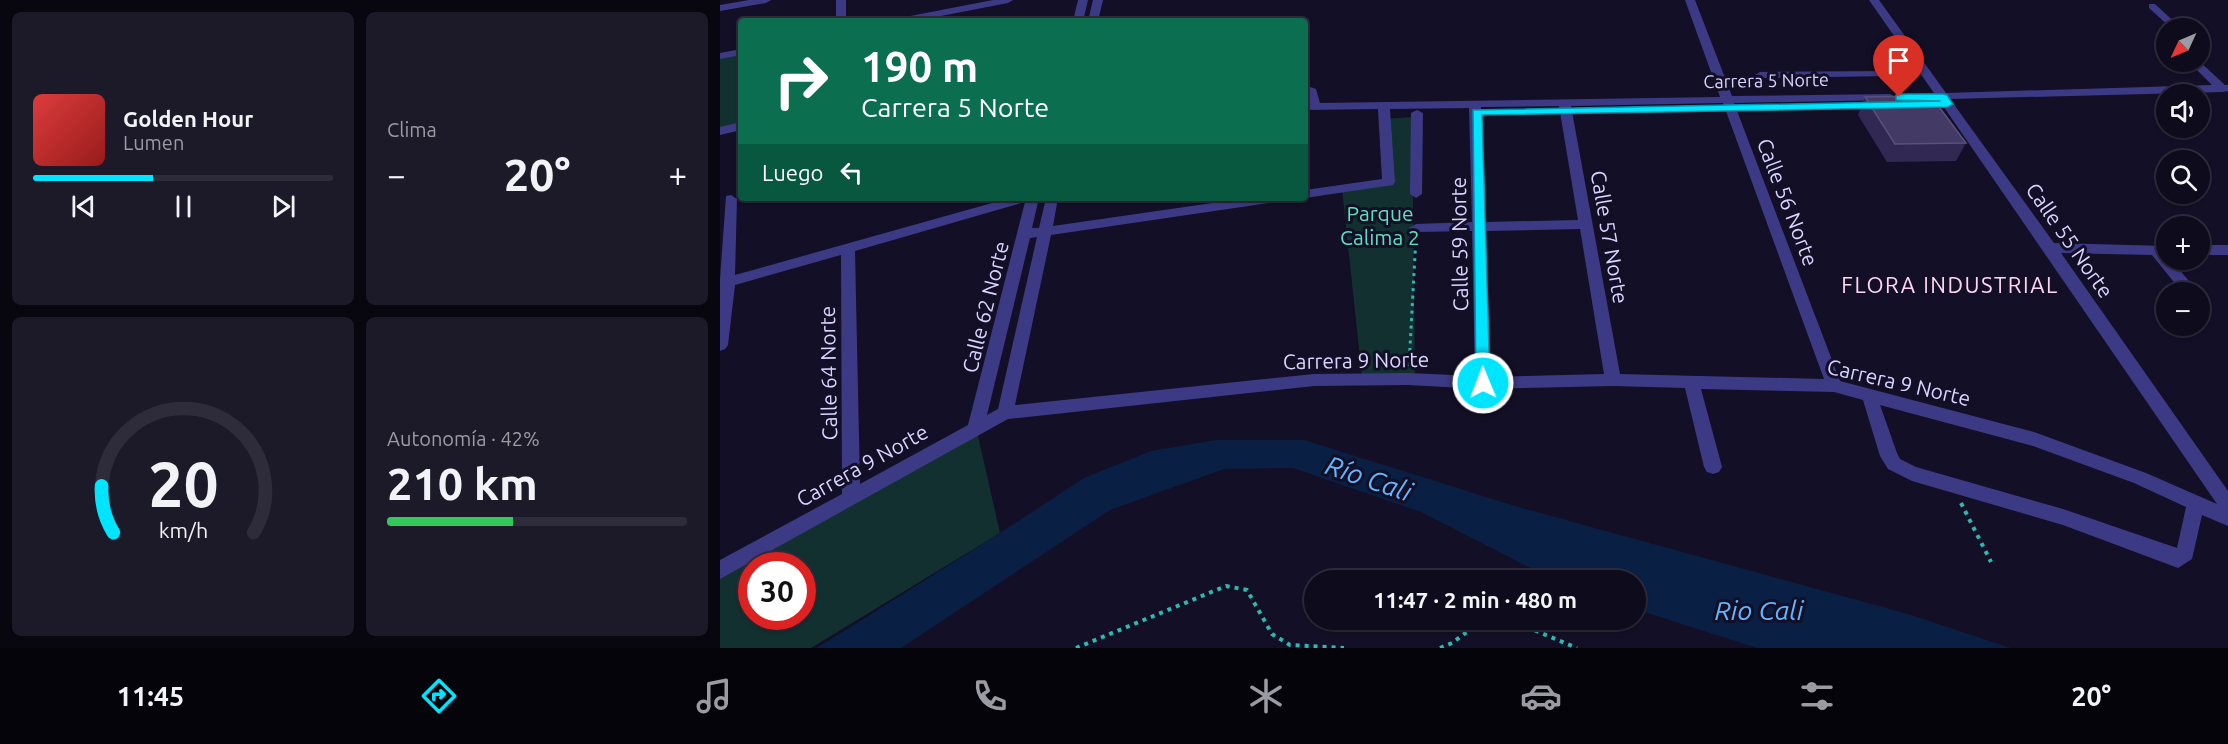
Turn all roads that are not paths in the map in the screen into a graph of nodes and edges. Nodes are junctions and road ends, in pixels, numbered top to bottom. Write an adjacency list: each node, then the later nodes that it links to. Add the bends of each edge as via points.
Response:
1 (766, 0): 8 (street)
2 (841, 0): 11 (street)
3 (1008, 0): 10 (street)
4 (1083, 0): 13 (street)
5 (1098, 0): 14 (street)
6 (1690, 0): 28 (street, Calle 56 Norte)
7 (1874, 0): 27 (street, Calle 55 Norte)
8 (725, 5)
9 (2152, 6): 15 (street)
10 (950, 16): 12 (street)
11 (841, 18)
12 (930, 18)
13 (1079, 18)
14 (1094, 18)
15 (2165, 18)
16 (738, 53): 17 (street)
17 (720, 56)
18 (2205, 72): 23 (street)
19 (1886, 74): 21 (street)
20 (1760, 75): 21 (street)
21 (1823, 75): 25 (street)
22 (1308, 89): 31 (street, via 1315,100)
23 (2226, 91): 24 (street); 27 (street, Carrera 5 Norte)
24 (2210, 95)
25 (1833, 97): 27 (street, Carrera 5 Norte); 28 (street, Carrera 5 Norte)
26 (2156, 99): 27 (street, Carrera 5 Norte)
27 (1946, 101): 28 (street, Carrera 5 Norte); 50 (street, Calle 55 Norte)
28 (1729, 103): 29 (street, Carrera 5 Norte); 59 (street, Calle 56 Norte)
29 (1566, 106): 30 (street, Carrera 5 Norte); 44 (street, Calle 57 Norte)
30 (1476, 108): 32 (street, Carrera 5 Norte); 33 (street, Carrera 5 Norte); 45 (street, Calle 59 Norte)
31 (1308, 110): 32 (street, Carrera 5 Norte)
32 (1384, 110): 33 (street, Carrera 5 Norte); 36 (street, via 1389,182)
33 (1417, 113): 37 (street, Calle 59 Norte)
34 (738, 127): 35 (street)
35 (720, 131)
36 (1308, 194)
37 (1416, 194)
38 (731, 199): 54 (street)
39 (1014, 201): 49 (street)
40 (1032, 201): 48 (street, Calle 62 Norte)
41 (1051, 201): 47 (street, Calle 62 Norte)
42 (1234, 201): 43 (street)
43 (1179, 205): 47 (street)
44 (1586, 224): 45 (street); 56 (street, Calle 57 Norte)
45 (1480, 225): 46 (street); 58 (street, Calle 59 Norte)
46 (1416, 228)
47 (1046, 231): 48 (street); 61 (street, Calle 62 Norte)
48 (1025, 234): 62 (street, Calle 62 Norte)
49 (848, 248): 54 (street); 64 (street, Calle 64 Norte)
50 (2050, 248): 53 (street); 66 (street, Calle 55 Norte)
51 (2210, 250): 52 (street)
52 (2228, 250)
53 (2156, 251)
54 (724, 282): 55 (street)
55 (720, 345)
56 (1613, 380): 57 (street, Carrera 9 Norte); 58 (street, Carrera 9 Norte)
57 (1691, 381): 59 (street, Carrera 9 Norte); 63 (street)
58 (1483, 383): 61 (street, Carrera 9 Norte, via 1314,380)
59 (1834, 386): 60 (street, Carrera 9 Norte)
60 (1869, 395): 65 (street, Carrera 9 Norte, via 2034,439); 65 (street, via 1889,456 1894,464 1912,473 2063,518 2178,559 2185,553)
61 (1005, 413): 62 (street, Carrera 9 Norte)
62 (976, 427): 64 (street, Carrera 9 Norte)
63 (1713, 467)
64 (851, 497): 68 (street, Carrera 9 Norte)
65 (2196, 502): 67 (street, Carrera 9 Norte)
66 (2228, 506)
67 (2228, 518)
68 (720, 570)

